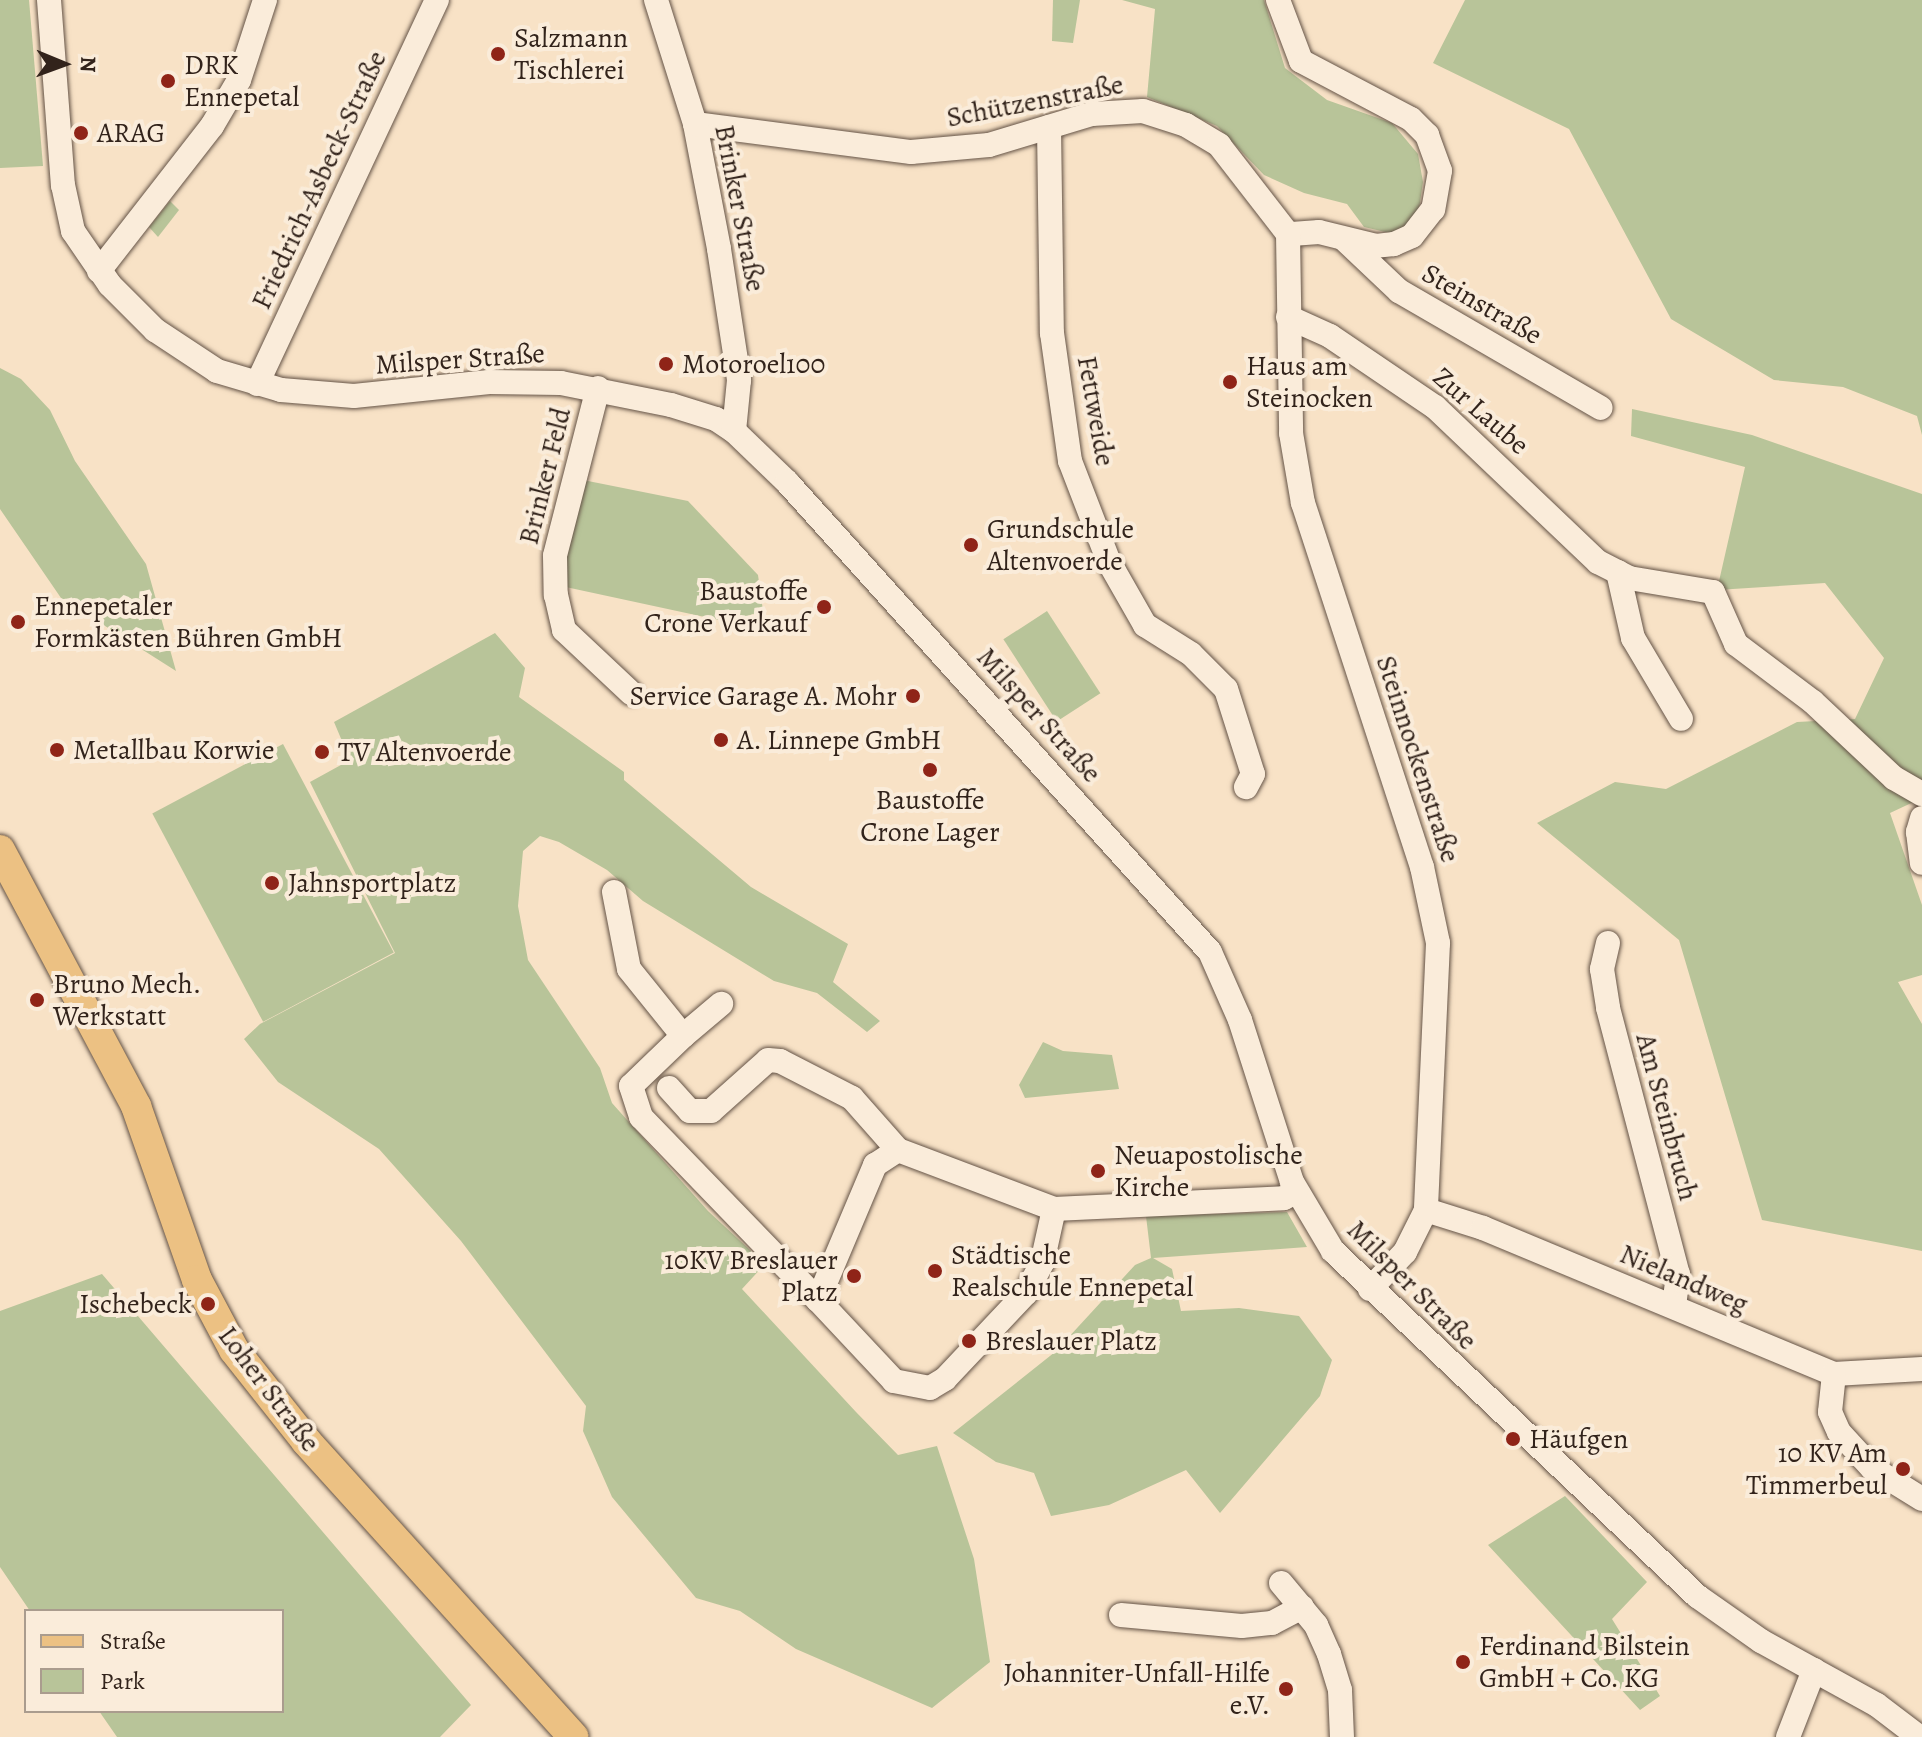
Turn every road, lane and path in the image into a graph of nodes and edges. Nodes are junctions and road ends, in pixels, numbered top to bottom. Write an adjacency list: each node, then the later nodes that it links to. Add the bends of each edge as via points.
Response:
1 (49, 0): 10 (street, Milsper Straße, via 67,210 83,250)
2 (265, 0): 10 (street, via 239,80 219,114)
3 (437, 0): 12 (street, Friedrich-Asbeck-Straße)
4 (656, 0): 6 (street, Brinker Straße)
5 (1278, 0): 9 (street, via 1301,61 1411,119 1438,155 1439,193 1412,236 1376,246)
6 (695, 124): 7 (street, Schützenstraße, via 911,152 989,145); 15 (street, Brinker Straße, via 739,380)
7 (1049, 127): 8 (street, Schützenstraße, via 1092,114 1143,111 1186,125 1219,145); 19 (street, Fettweide, via 1052,333 1070,461 1109,562 1145,625 1191,654 1226,689 1253,774)
8 (1288, 234): 9 (street); 11 (street, Steinnockenstraße)
9 (1343, 237): 14 (street, Steinstraße, via 1399,291)
10 (99, 271): 12 (street, Milsper Straße, via 178,348)
11 (1288, 317): 16 (street, Zur Laube, via 1330,336 1435,407 1598,562); 32 (street, Steinnockenstraße, via 1291,433 1303,503 1436,924 1439,961)
12 (257, 384): 13 (street, Milsper Straße, via 304,394 354,396 520,381)
13 (598, 388): 15 (street, Milsper Straße, via 695,411); 17 (street, Brinker Feld, via 555,556 556,595 564,630)
14 (1601, 408)
15 (734, 431): 30 (street, Milsper Straße, via 787,482 1210,952 1240,1020)
16 (1618, 572): 18 (street, via 1633,638); 20 (street, Zur Laube, via 1658,585 1713,592 1736,644 1813,702 1894,778)
17 (631, 693)
18 (1681, 719)
19 (1246, 787)
20 (1922, 794)
21 (1922, 818): 23 (street)
22 (0, 850): 43 (main road, Loher Straße, via 136,1106 197,1280 234,1350 306,1441)
23 (1922, 863)
24 (614, 892): 27 (street, via 629,969)
25 (1608, 943): 35 (street, Am Steinbruch, via 1602,969 1608,1008 1678,1274)
26 (721, 1004): 27 (street)
27 (683, 1036): 34 (street, via 631,1086 641,1117)
28 (669, 1088): 29 (street, via 690,1111 711,1111 768,1060 780,1061 852,1098)
29 (898, 1150): 31 (street); 34 (street, via 875,1165)
30 (1296, 1192): 31 (street, via 1284,1198); 33 (street, Milsper Straße, via 1323,1238)
31 (1054, 1209): 34 (street, via 1042,1263 1026,1293 945,1379 930,1388 894,1381)
32 (1426, 1210): 33 (street, Steinnockenstraße, via 1405,1252); 35 (street, Nielandweg)
33 (1370, 1289): 42 (street, Milsper Straße, via 1697,1596)
34 (818, 1300)
35 (1674, 1306): 37 (street, Nielandweg)
36 (1922, 1369): 37 (street, Nielandweg)
37 (1834, 1374): 38 (street, via 1830,1412 1839,1432 1872,1468)
38 (1922, 1499)
39 (1281, 1583): 40 (street)
40 (1302, 1607): 41 (street, via 1272,1623 1242,1626); 44 (street, via 1335,1672)
41 (1121, 1615)
42 (1814, 1670): 45 (street); 46 (street, Milsper Straße)
43 (573, 1737)
44 (1342, 1737)
45 (1788, 1737)
46 (1921, 1737)

